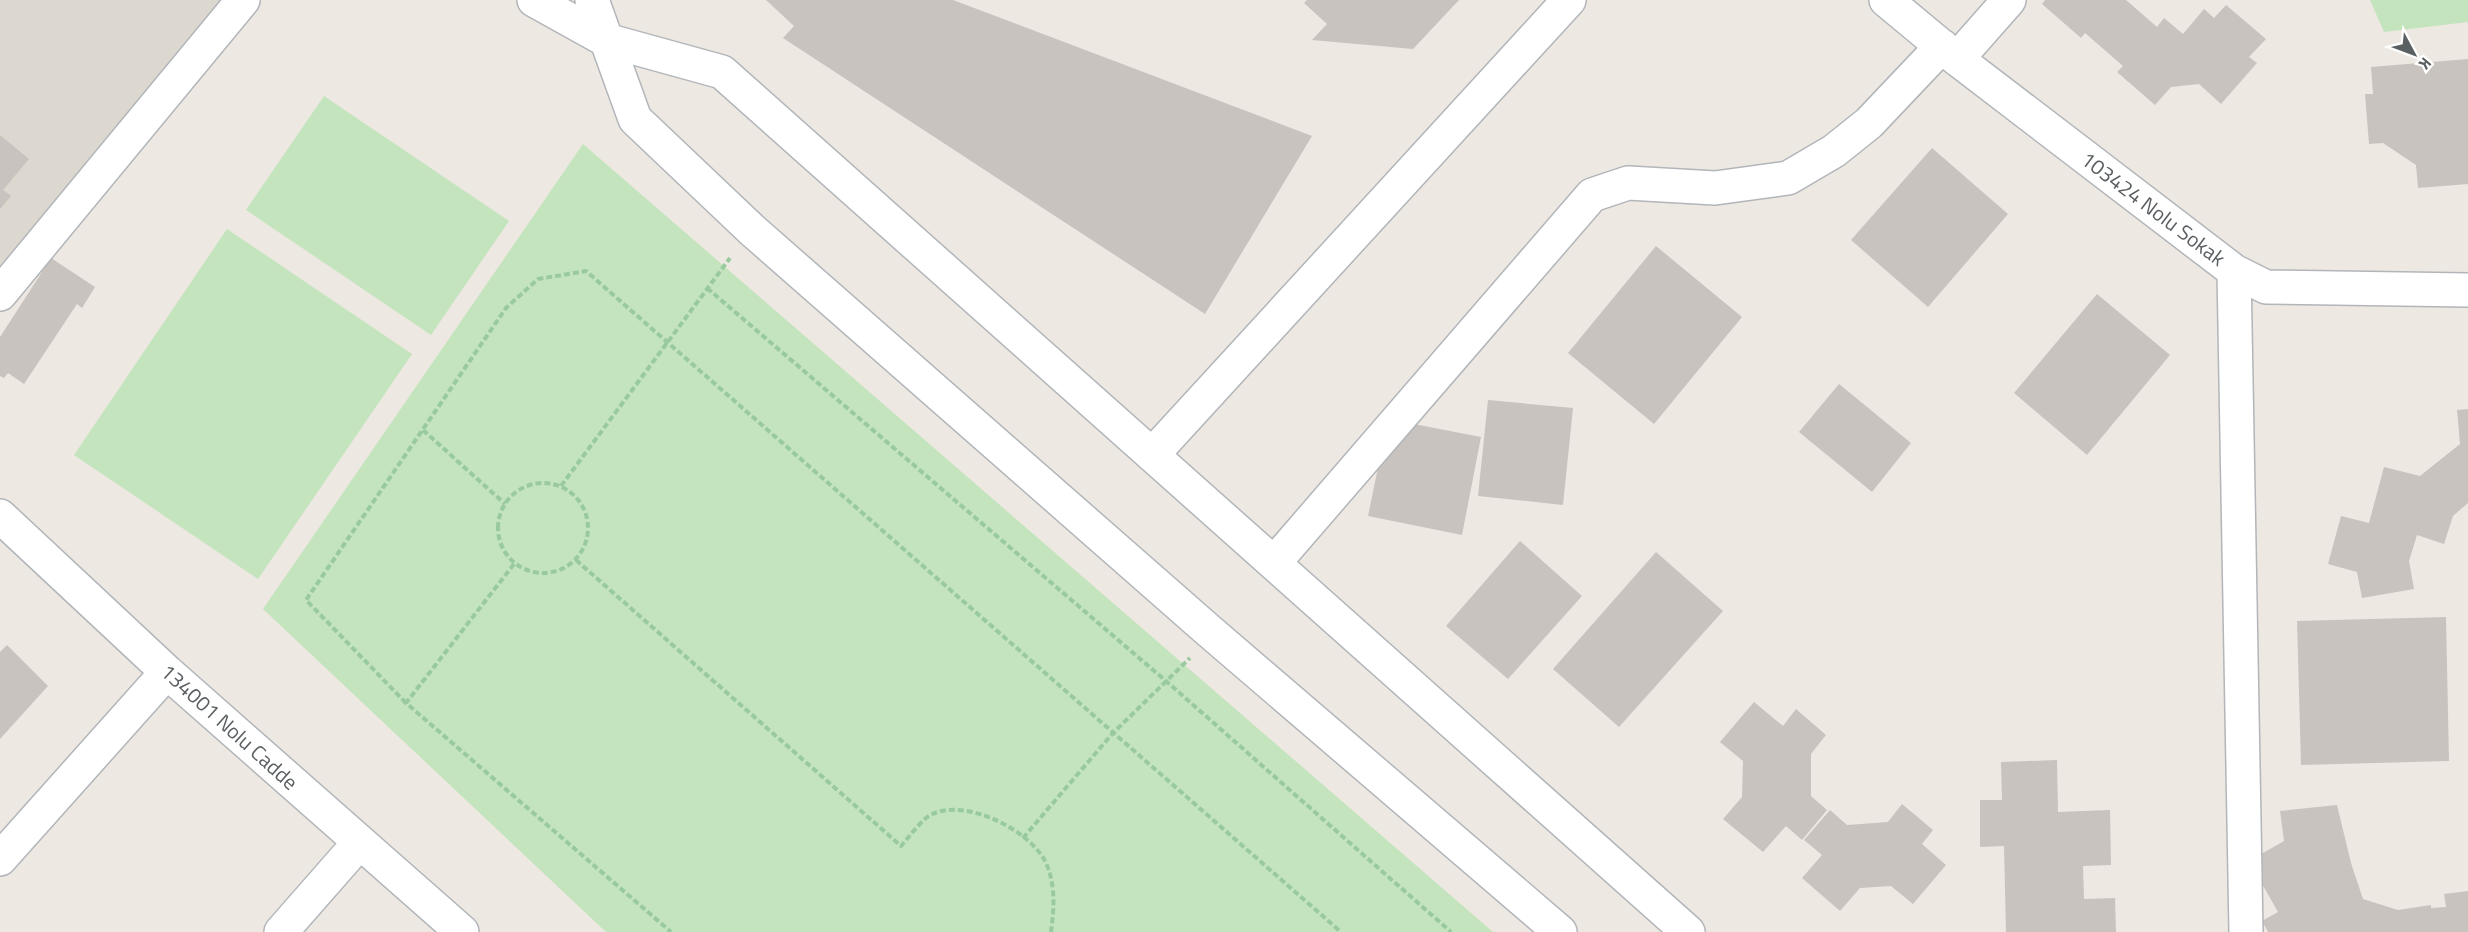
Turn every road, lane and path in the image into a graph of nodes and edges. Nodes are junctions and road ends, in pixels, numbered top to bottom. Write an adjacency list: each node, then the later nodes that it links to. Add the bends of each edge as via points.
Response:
1 (243, 0): 13 (street)
2 (534, 0): 7 (street)
3 (592, 0): 7 (street)
4 (1569, 0): 16 (street)
5 (1886, 0): 8 (street, 103424 Nolu Sokak)
6 (2009, 0): 8 (street)
7 (606, 40): 9 (street, via 635,119); 16 (street, via 722,72)
8 (1950, 53): 10 (street, 103424 Nolu Sokak); 21 (street, via 1834,152 1788,178 1715,188 1628,183 1592,195)
9 (752, 230): 11 (path); 23 (street)
10 (2234, 271): 12 (street, 103424 Nolu Sokak, via 2266,287); 39 (street)
11 (707, 288): 14 (path); 25 (path)
12 (2468, 290)
13 (0, 294)
14 (667, 343): 15 (path, via 586,271 538,279 506,308); 17 (path); 27 (path)
15 (423, 430): 18 (path); 26 (path, via 306,600)
16 (1152, 455): 21 (street)
17 (561, 486): 18 (path, via 540,483 520,489); 20 (path, via 579,499 588,519 587,541)
18 (505, 504): 22 (path, via 498,525 501,546)
19 (0, 516): 24 (street, 134001 Nolu Cadde)
20 (576, 560): 22 (path, via 556,572 534,573); 28 (path, via 901,846 927,817 947,811 978,813 1001,821)
21 (1274, 563): 38 (street)
22 (514, 564): 26 (path)
23 (1208, 630): 25 (path, via 1206,642); 37 (street)
24 (167, 672): 29 (street, 134001 Nolu Cadde); 30 (street)
25 (1166, 681): 27 (path); 36 (path)
26 (406, 703): 33 (path)
27 (1113, 733): 28 (path); 35 (path)
28 (1023, 838): 34 (path, via 1045,862 1055,899)
29 (359, 843): 31 (street); 32 (street, 134001 Nolu Cadde)
30 (0, 859)
31 (281, 932)
32 (462, 932)
33 (671, 932)
34 (1051, 932)
35 (1341, 932)
36 (1451, 932)
37 (1560, 932)
38 (1688, 932)
39 (2246, 932)

